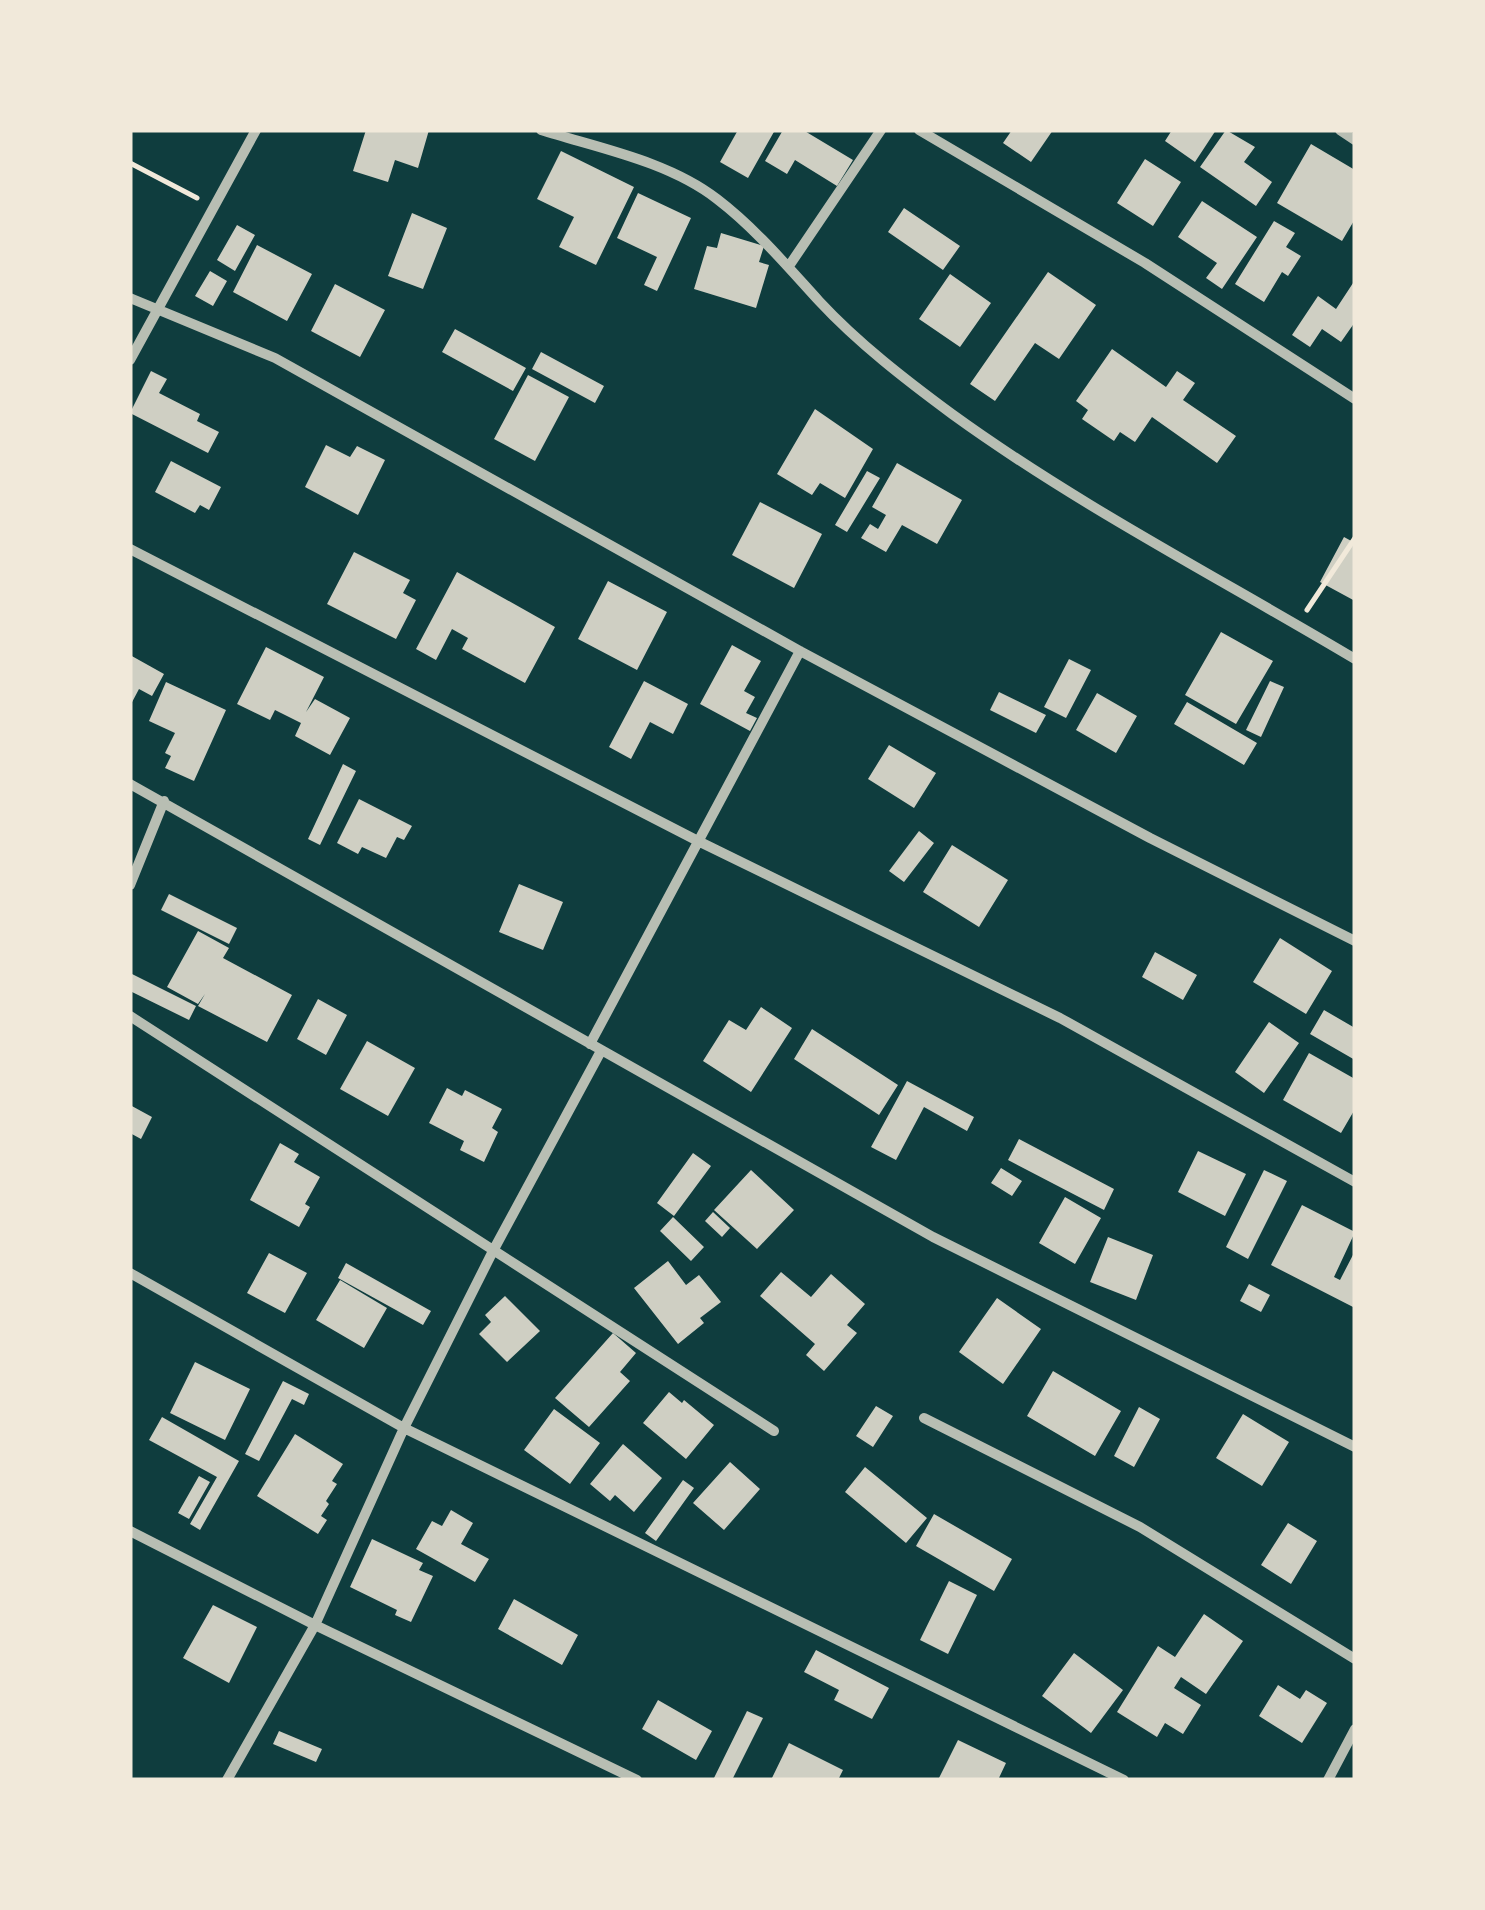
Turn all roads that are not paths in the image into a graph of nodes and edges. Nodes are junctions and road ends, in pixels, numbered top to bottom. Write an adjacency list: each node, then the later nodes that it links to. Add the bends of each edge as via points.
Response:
1 (256, 130): 9 (street)
2 (540, 130): 7 (street, via 681,177 716,198)
3 (881, 130): 7 (street)
4 (919, 130): 11 (street, via 1146,263)
5 (1340, 130): 6 (street)
6 (1355, 140)
7 (789, 266): 14 (street, via 854,335 1046,479)
8 (130, 298): 9 (street)
9 (155, 309): 10 (street); 13 (street, via 275,358)
10 (130, 360)
11 (1355, 398)
12 (130, 549): 17 (street)
13 (800, 651): 17 (street); 19 (street)
14 (1355, 659)
15 (130, 784): 16 (street)
16 (164, 801): 18 (street); 21 (street)
17 (698, 841): 21 (street); 23 (street, via 1060,1018)
18 (130, 885)
19 (1355, 941)
20 (130, 1016): 24 (street)
21 (590, 1044): 22 (street)
22 (601, 1050): 24 (street); 29 (street, via 933,1236)
23 (1355, 1182)
24 (493, 1252): 27 (street); 28 (street)
25 (130, 1274): 27 (street)
26 (924, 1418): 32 (street, via 1140,1527)
27 (404, 1428): 31 (street); 36 (street)
28 (774, 1431)
29 (1355, 1446)
30 (130, 1531): 31 (street)
31 (315, 1625): 34 (street); 35 (street)
32 (1355, 1659)
33 (1355, 1729): 37 (street)
34 (227, 1780)
35 (638, 1780)
36 (1124, 1780)
37 (1328, 1780)

